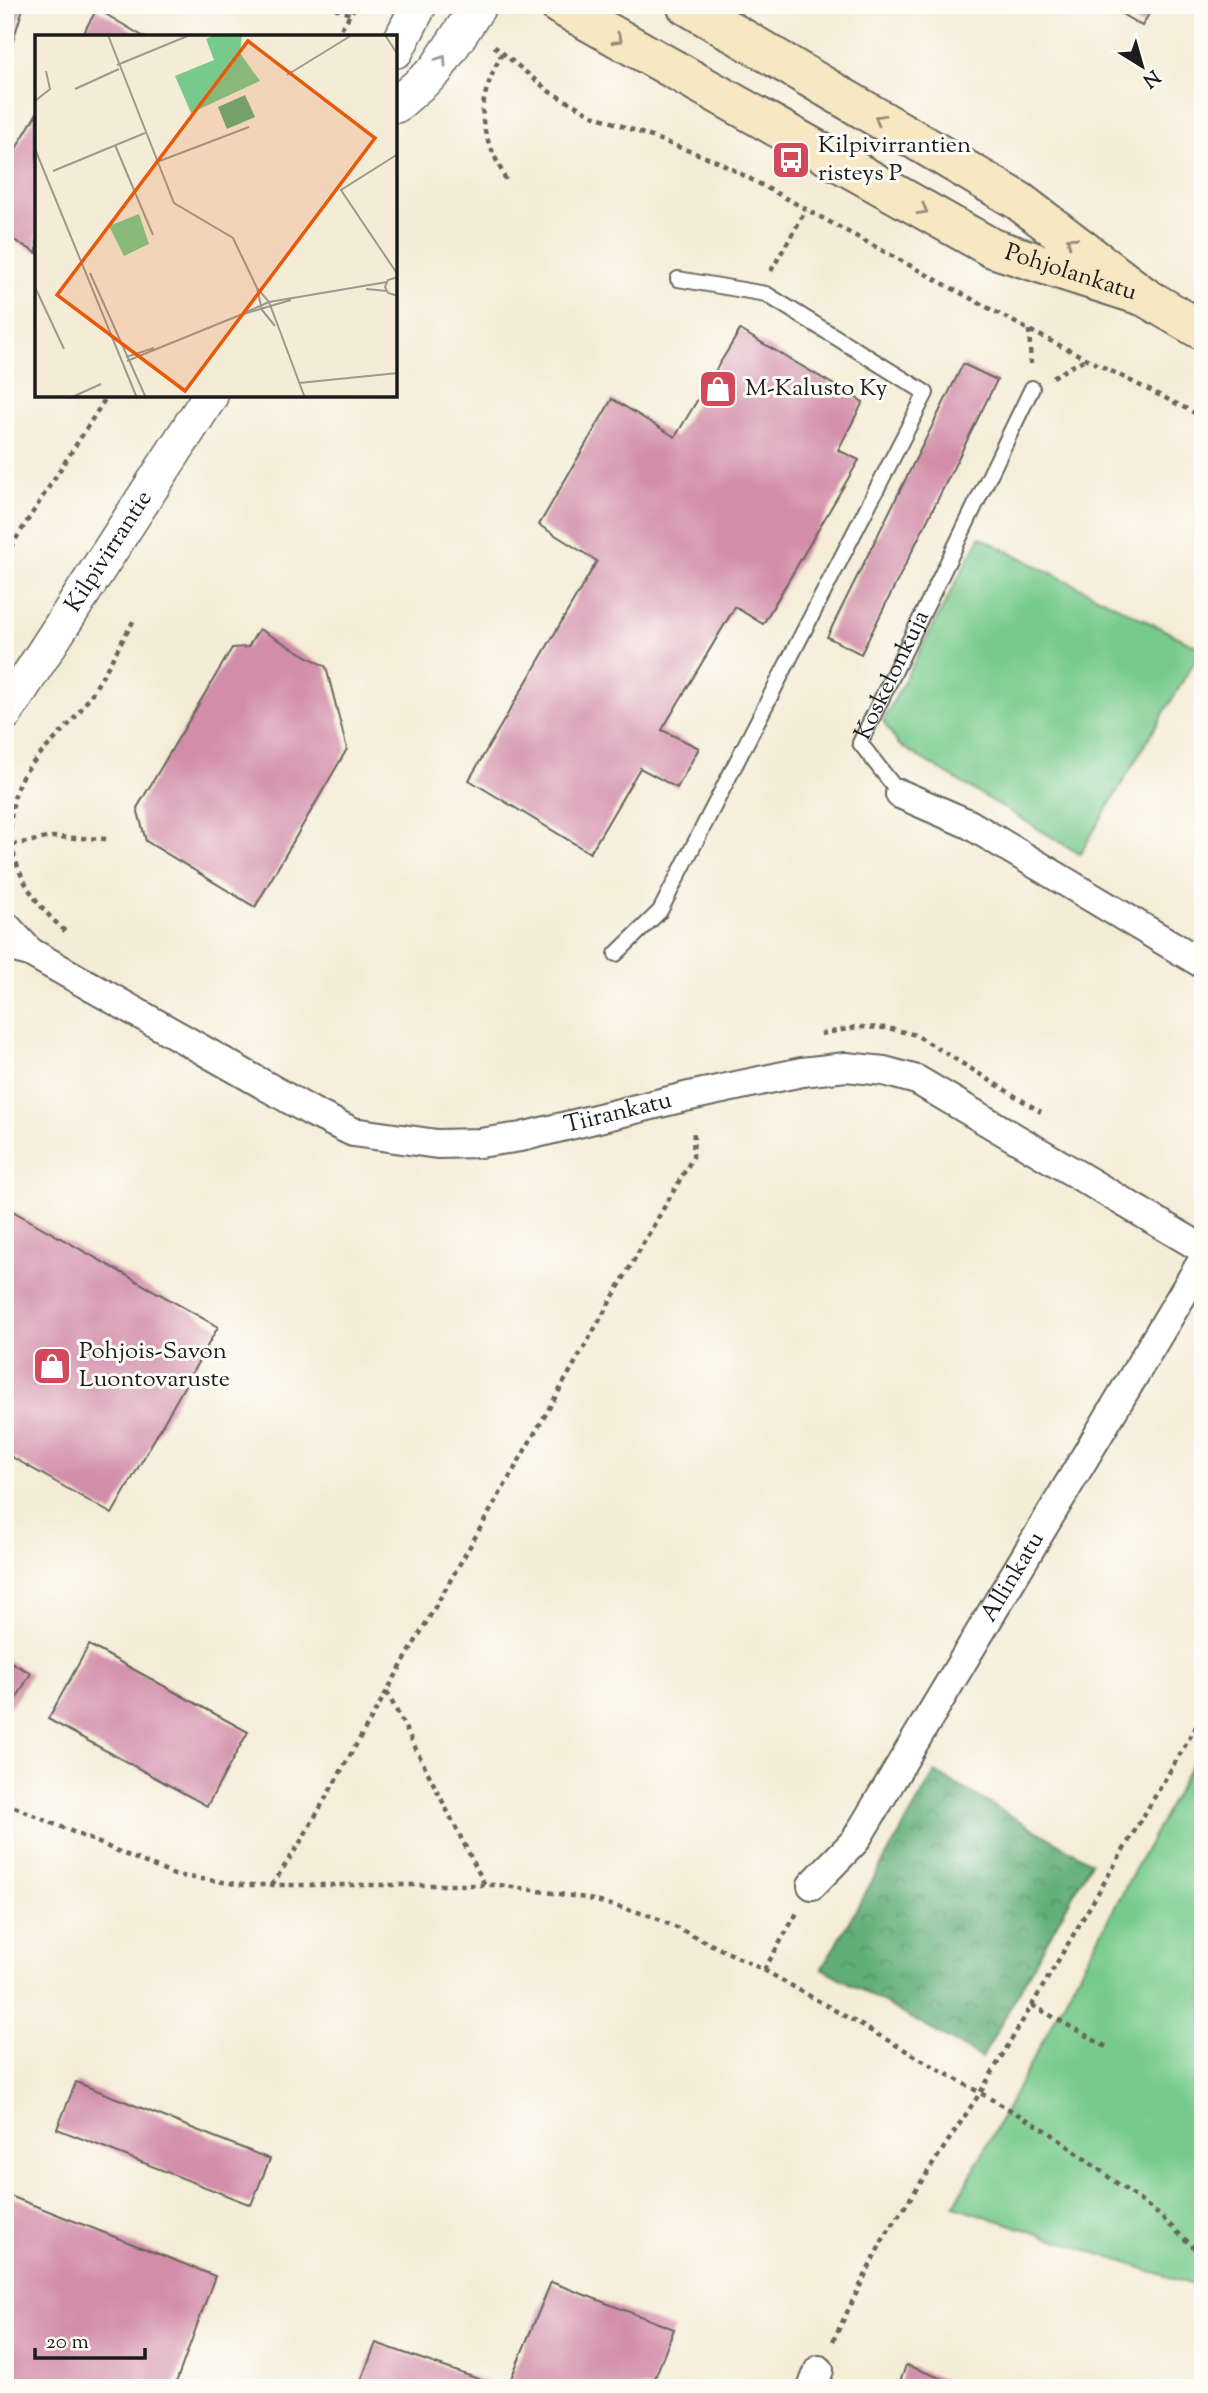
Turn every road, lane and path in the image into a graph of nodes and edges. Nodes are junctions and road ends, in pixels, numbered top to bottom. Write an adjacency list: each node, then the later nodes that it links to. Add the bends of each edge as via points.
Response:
1 (326, 5): 6 (path)
2 (356, 5): 6 (path)
3 (419, 5): 9 (street)
4 (559, 5): 16 (main road, Pohjolankatu, one-way to 16, via 992,248)
5 (686, 5): 16 (main road, Pohjolankatu, one-way to 5, via 1019,201)
6 (350, 14): 8 (path)
7 (472, 16): 10 (path); 11 (street, one-way to 7, via 435,71)
8 (337, 35)
9 (397, 48)
10 (502, 53): 12 (path, via 482,110 486,141); 13 (path, via 550,92 582,109 719,162)
11 (397, 104)
12 (508, 184)
13 (806, 210): 15 (path); 21 (path)
14 (678, 279): 15 (lane)
15 (758, 293): 32 (lane, via 926,393 660,911)
16 (1145, 297): 17 (main road)
17 (1203, 331)
18 (1032, 388): 25 (lane, Koskelonkuja, via 860,743)
19 (106, 397): 22 (path)
20 (209, 397): 24 (street, Kilpivirrantie)
21 (1203, 417)
22 (5, 556)
23 (134, 620): 26 (path, via 77,715 25,772 14,795)
24 (7, 714)
25 (901, 794): 33 (street, Koskelonkuja, via 970,824)
26 (7, 830): 28 (path)
27 (107, 839): 28 (path, via 52,837)
28 (12, 845): 30 (path, via 30,892 46,915)
29 (5, 925): 31 (street, Tiirankatu)
30 (72, 938)
31 (18, 949): 37 (street, Tiirankatu, via 353,1132 437,1144 480,1143 802,1072 846,1067 884,1071 917,1080)
32 (616, 954)
33 (1203, 964)
34 (819, 1034): 35 (path, via 857,1027 916,1035)
35 (1042, 1112)
36 (694, 1128): 39 (path, via 693,1157)
37 (1203, 1249)
38 (1203, 1259): 43 (street, Allinkatu, via 855,1841)
39 (386, 1691): 42 (path); 44 (path)
40 (1203, 1715): 46 (path)
41 (5, 1803): 44 (path, via 174,1875)
42 (485, 1885): 44 (path); 45 (path, via 584,1898 652,1916)
43 (812, 1885): 45 (path)
44 (271, 1886)
45 (764, 1970): 48 (path)
46 (1031, 2005): 47 (path); 48 (path)
47 (1110, 2049)
48 (980, 2093): 49 (path, via 1049,2132 1158,2214); 50 (path, via 882,2241)
49 (1203, 2256)
50 (816, 2379)

